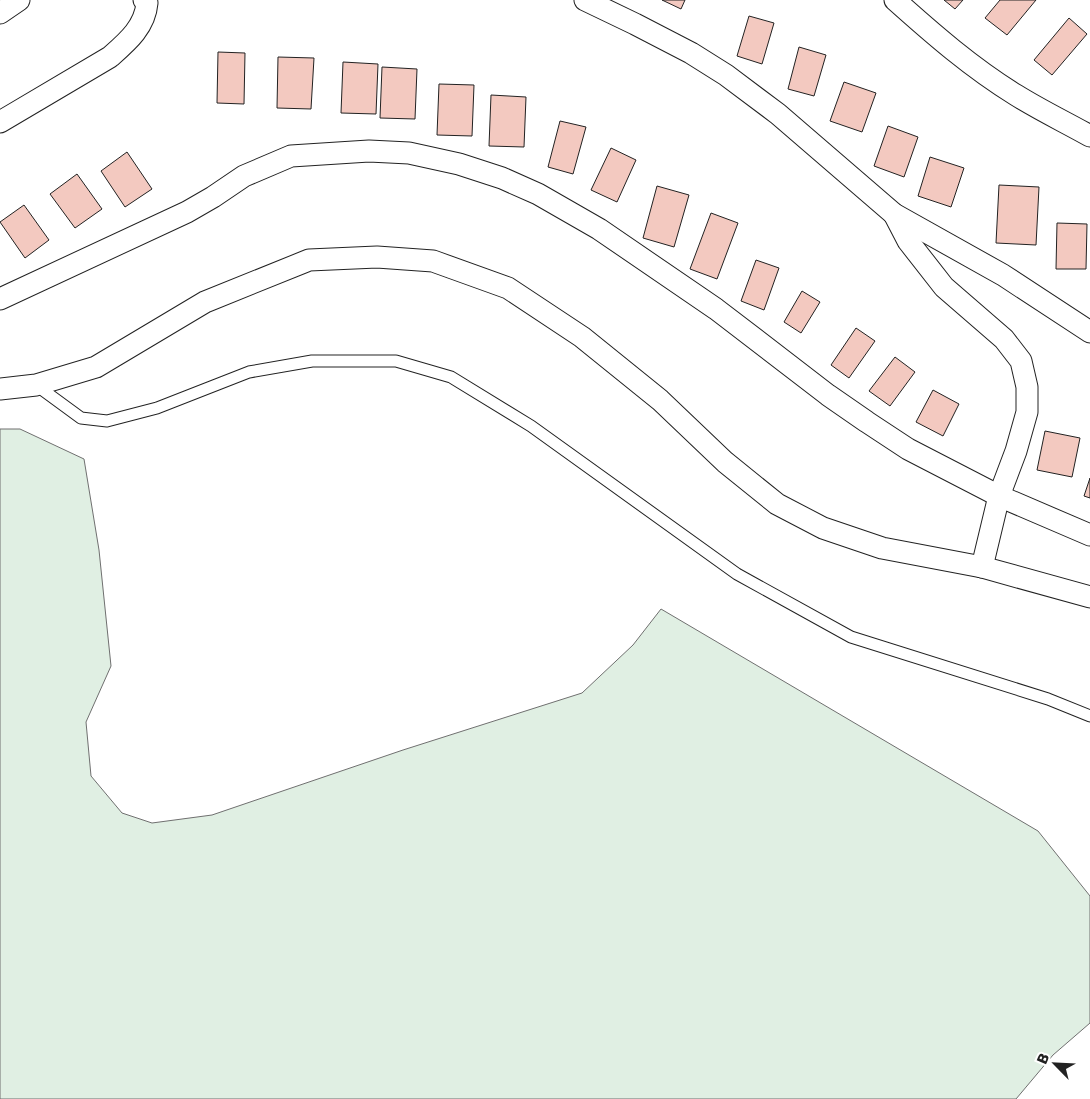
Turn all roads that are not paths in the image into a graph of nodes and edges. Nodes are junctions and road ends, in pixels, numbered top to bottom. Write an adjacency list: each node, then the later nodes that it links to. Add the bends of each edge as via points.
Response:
1 (19, 0): 5 (street)
2 (144, 0): 6 (street, via 147,3 146,14 140,25 110,57)
3 (585, 0): 8 (street, via 691,53 726,76 778,114)
4 (894, 0): 7 (street, via 939,40 989,77)
5 (0, 13)
6 (0, 122)
7 (1090, 136)
8 (894, 214): 10 (street, via 1003,275); 13 (street, via 908,241 944,287 1004,339 1020,361 1027,387 1027,412)
9 (0, 299): 13 (street, via 187,212 244,176 291,156 369,151 410,153 502,178 567,210 716,308 867,422 908,449)
10 (1090, 332)
11 (36, 384): 12 (street); 15 (street, via 96,367 205,302 309,260 377,257 433,261 508,288 582,337 660,400 725,462 777,504 823,528 882,548); 17 (lane, via 81,418 107,421 157,408 249,372 312,361 396,361 451,377 531,426 737,574 852,636 1048,699)
12 (0, 389)
13 (999, 496): 14 (street); 15 (street)
14 (1090, 535)
15 (982, 567): 16 (street)
16 (1090, 597)
17 (1090, 716)

